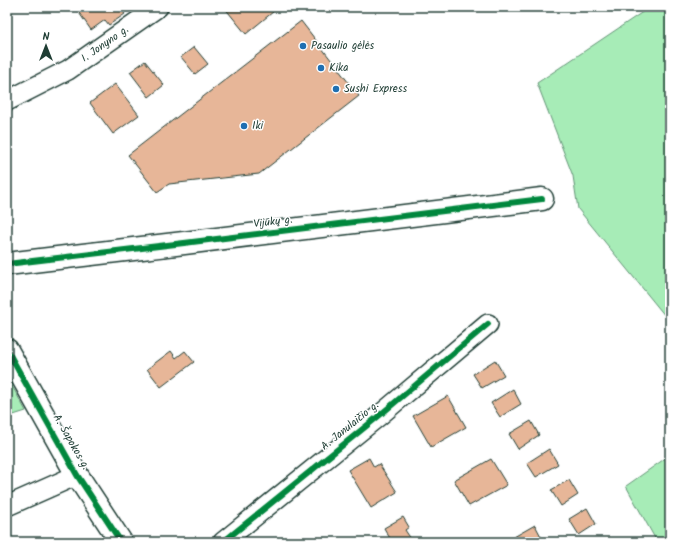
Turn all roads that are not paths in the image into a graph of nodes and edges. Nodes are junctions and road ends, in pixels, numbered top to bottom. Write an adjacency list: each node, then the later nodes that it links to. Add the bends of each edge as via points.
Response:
1 (158, 7): 2 (street, I. Jonyno g., via 68,70)
2 (7, 101)
3 (542, 199): 4 (street, Vijūkų g.)
4 (7, 264)
5 (488, 324): 10 (street, A. Janulaičio g.)
6 (7, 350): 7 (street, A. Šapokos g.)
7 (77, 475): 8 (street); 9 (street, A. Šapokos g.)
8 (7, 506)
9 (121, 542)
10 (223, 542)

